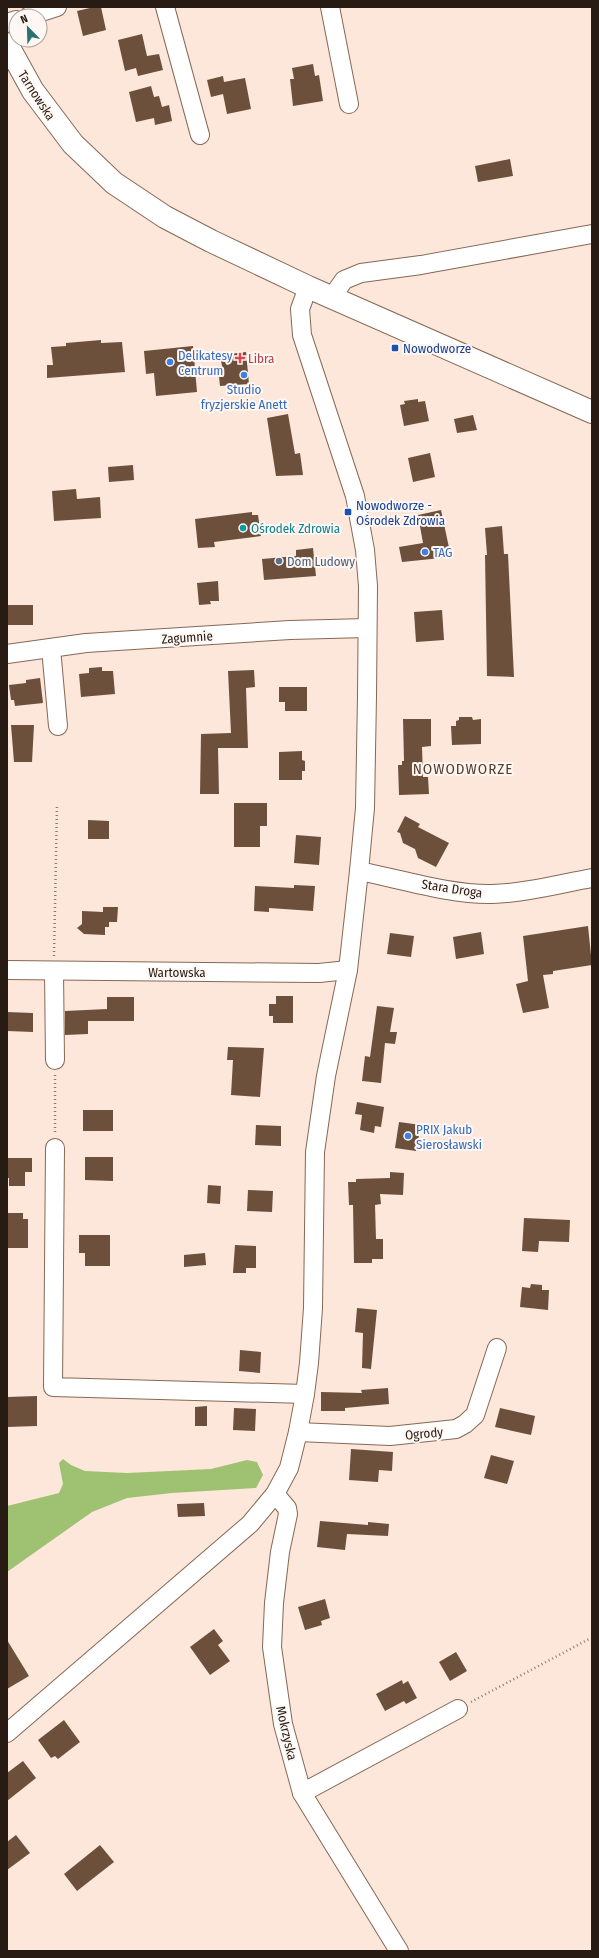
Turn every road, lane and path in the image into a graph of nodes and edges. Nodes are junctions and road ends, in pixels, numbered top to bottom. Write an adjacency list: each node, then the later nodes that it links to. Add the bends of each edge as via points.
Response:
1 (165, 7): 5 (street)
2 (330, 7): 4 (street)
3 (7, 44): 7 (main road, Tarnowska, via 33,91 57,124 98,168 131,195 171,221)
4 (349, 104)
5 (200, 135)
6 (592, 234): 8 (street, via 361,273 344,280)
7 (308, 287): 8 (main road, Tarnowska); 10 (street, via 300,309 302,335 355,496 365,550 368,586)
8 (332, 297): 9 (main road, Tarnowska)
9 (592, 412)
10 (367, 628): 11 (street, Zagumnie, via 266,631 86,643); 15 (street, via 365,808)
11 (51, 648): 12 (street, Zagumnie); 13 (street)
12 (7, 654)
13 (58, 726)
14 (57, 806): 19 (path)
15 (360, 871): 16 (street, Stara Droga, via 459,892 492,894); 18 (street)
16 (592, 878)
17 (7, 970): 19 (street, Wartowska)
18 (348, 970): 19 (street, Wartowska, via 319,973); 23 (street, via 326,1076 315,1152 313,1308 310,1363)
19 (54, 971): 20 (street)
20 (55, 1060): 21 (path)
21 (55, 1148): 23 (street, via 53,1387)
22 (498, 1348): 24 (street, Ogrody, via 474,1415 456,1429 390,1436)
23 (304, 1394): 24 (street)
24 (298, 1432): 25 (street, via 289,1468)
25 (275, 1494): 28 (street, via 250,1524); 29 (street, Mokrzyska, via 287,1508 288,1514 276,1581 272,1647 283,1724)
26 (590, 1638): 27 (path)
27 (458, 1709): 29 (street)
28 (7, 1733)
29 (302, 1792): 30 (street, Mokrzyska)
30 (399, 1951)

